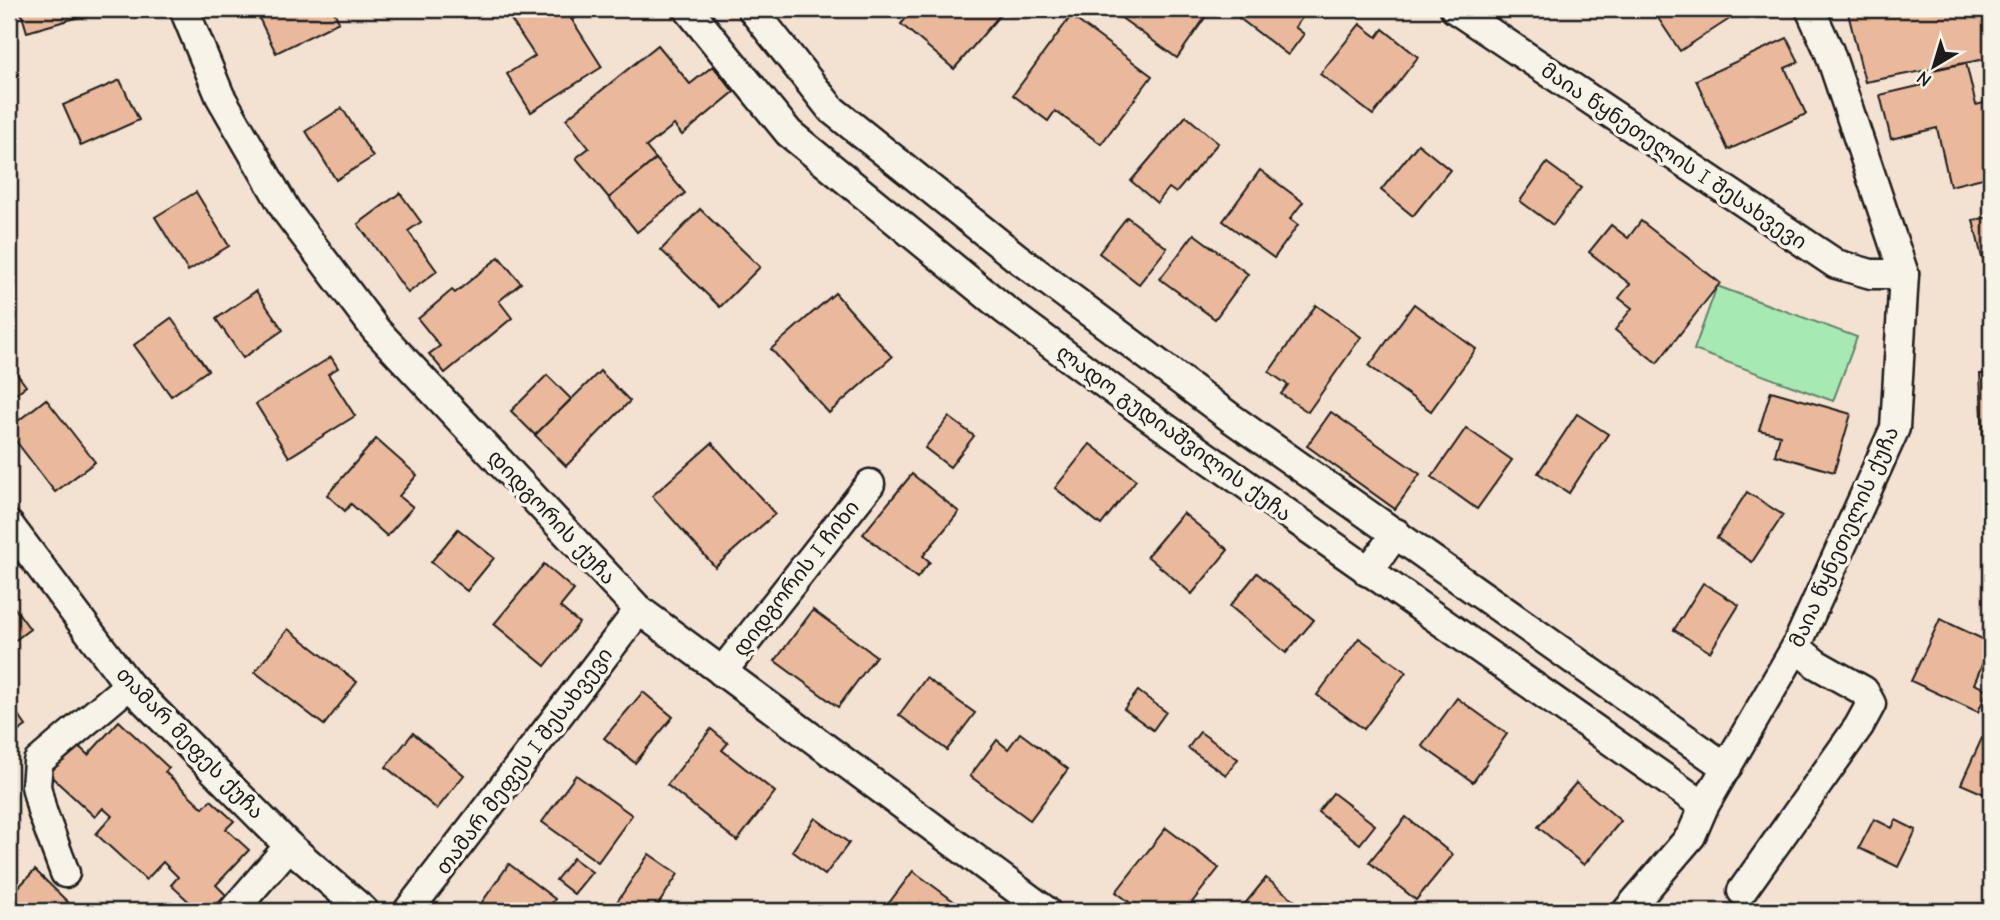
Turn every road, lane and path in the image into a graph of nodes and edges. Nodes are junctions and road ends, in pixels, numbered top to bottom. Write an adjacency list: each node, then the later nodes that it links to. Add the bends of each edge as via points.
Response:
1 (184, 9): 13 (street, დიდგორის ქუჩა, via 220,96 287,212 319,255 376,330)
2 (688, 9): 7 (street, ლადო გუდიაშვილის ქუჩა, via 789,133)
3 (752, 9): 6 (street, via 831,110)
4 (1455, 9): 8 (street, მაია წყნეთელის I შესახვევი, via 1836,264 1871,274)
5 (1810, 9): 8 (street, მაია წყნეთელის ქუჩა, via 1829,51)
6 (873, 143): 7 (street); 11 (street, via 1231,418)
7 (845, 180): 12 (street, ლადო გუდიაშვილის ქუჩა, via 1004,309)
8 (1904, 274): 14 (street, მაია წყნეთელის ქუჩა, via 1895,428)
9 (870, 484): 15 (street, დიდგორის I ჩიხი)
10 (9, 525): 16 (street, თამარ მეფეს ქუჩა)
11 (1396, 533): 12 (street); 17 (street)
12 (1368, 572): 18 (street, ლადო გუდიაშვილის ქუჩა)
13 (639, 610): 15 (street, დიდგორის ქუჩა); 24 (street, თამარ მეფეს I შესახვევი)
14 (1796, 648): 17 (street, მაია წყნეთელის ქუჩა); 21 (street, via 1864,691 1871,704)
15 (722, 672): 25 (street, დიდგორის ქუჩა)
16 (129, 685): 19 (street, თამარ მეფეს ქუჩა); 20 (street, via 38,762 36,786 42,811)
17 (1727, 768): 18 (street, მაია წყნეთელის ქუჩა)
18 (1704, 806): 26 (street, via 1691,836)
19 (289, 846): 22 (street); 23 (street, თამარ მეფეს ქუჩა)
20 (65, 873)
21 (1742, 891)
22 (233, 911)
23 (364, 911)
24 (408, 911)
25 (1046, 911)
26 (1627, 911)

